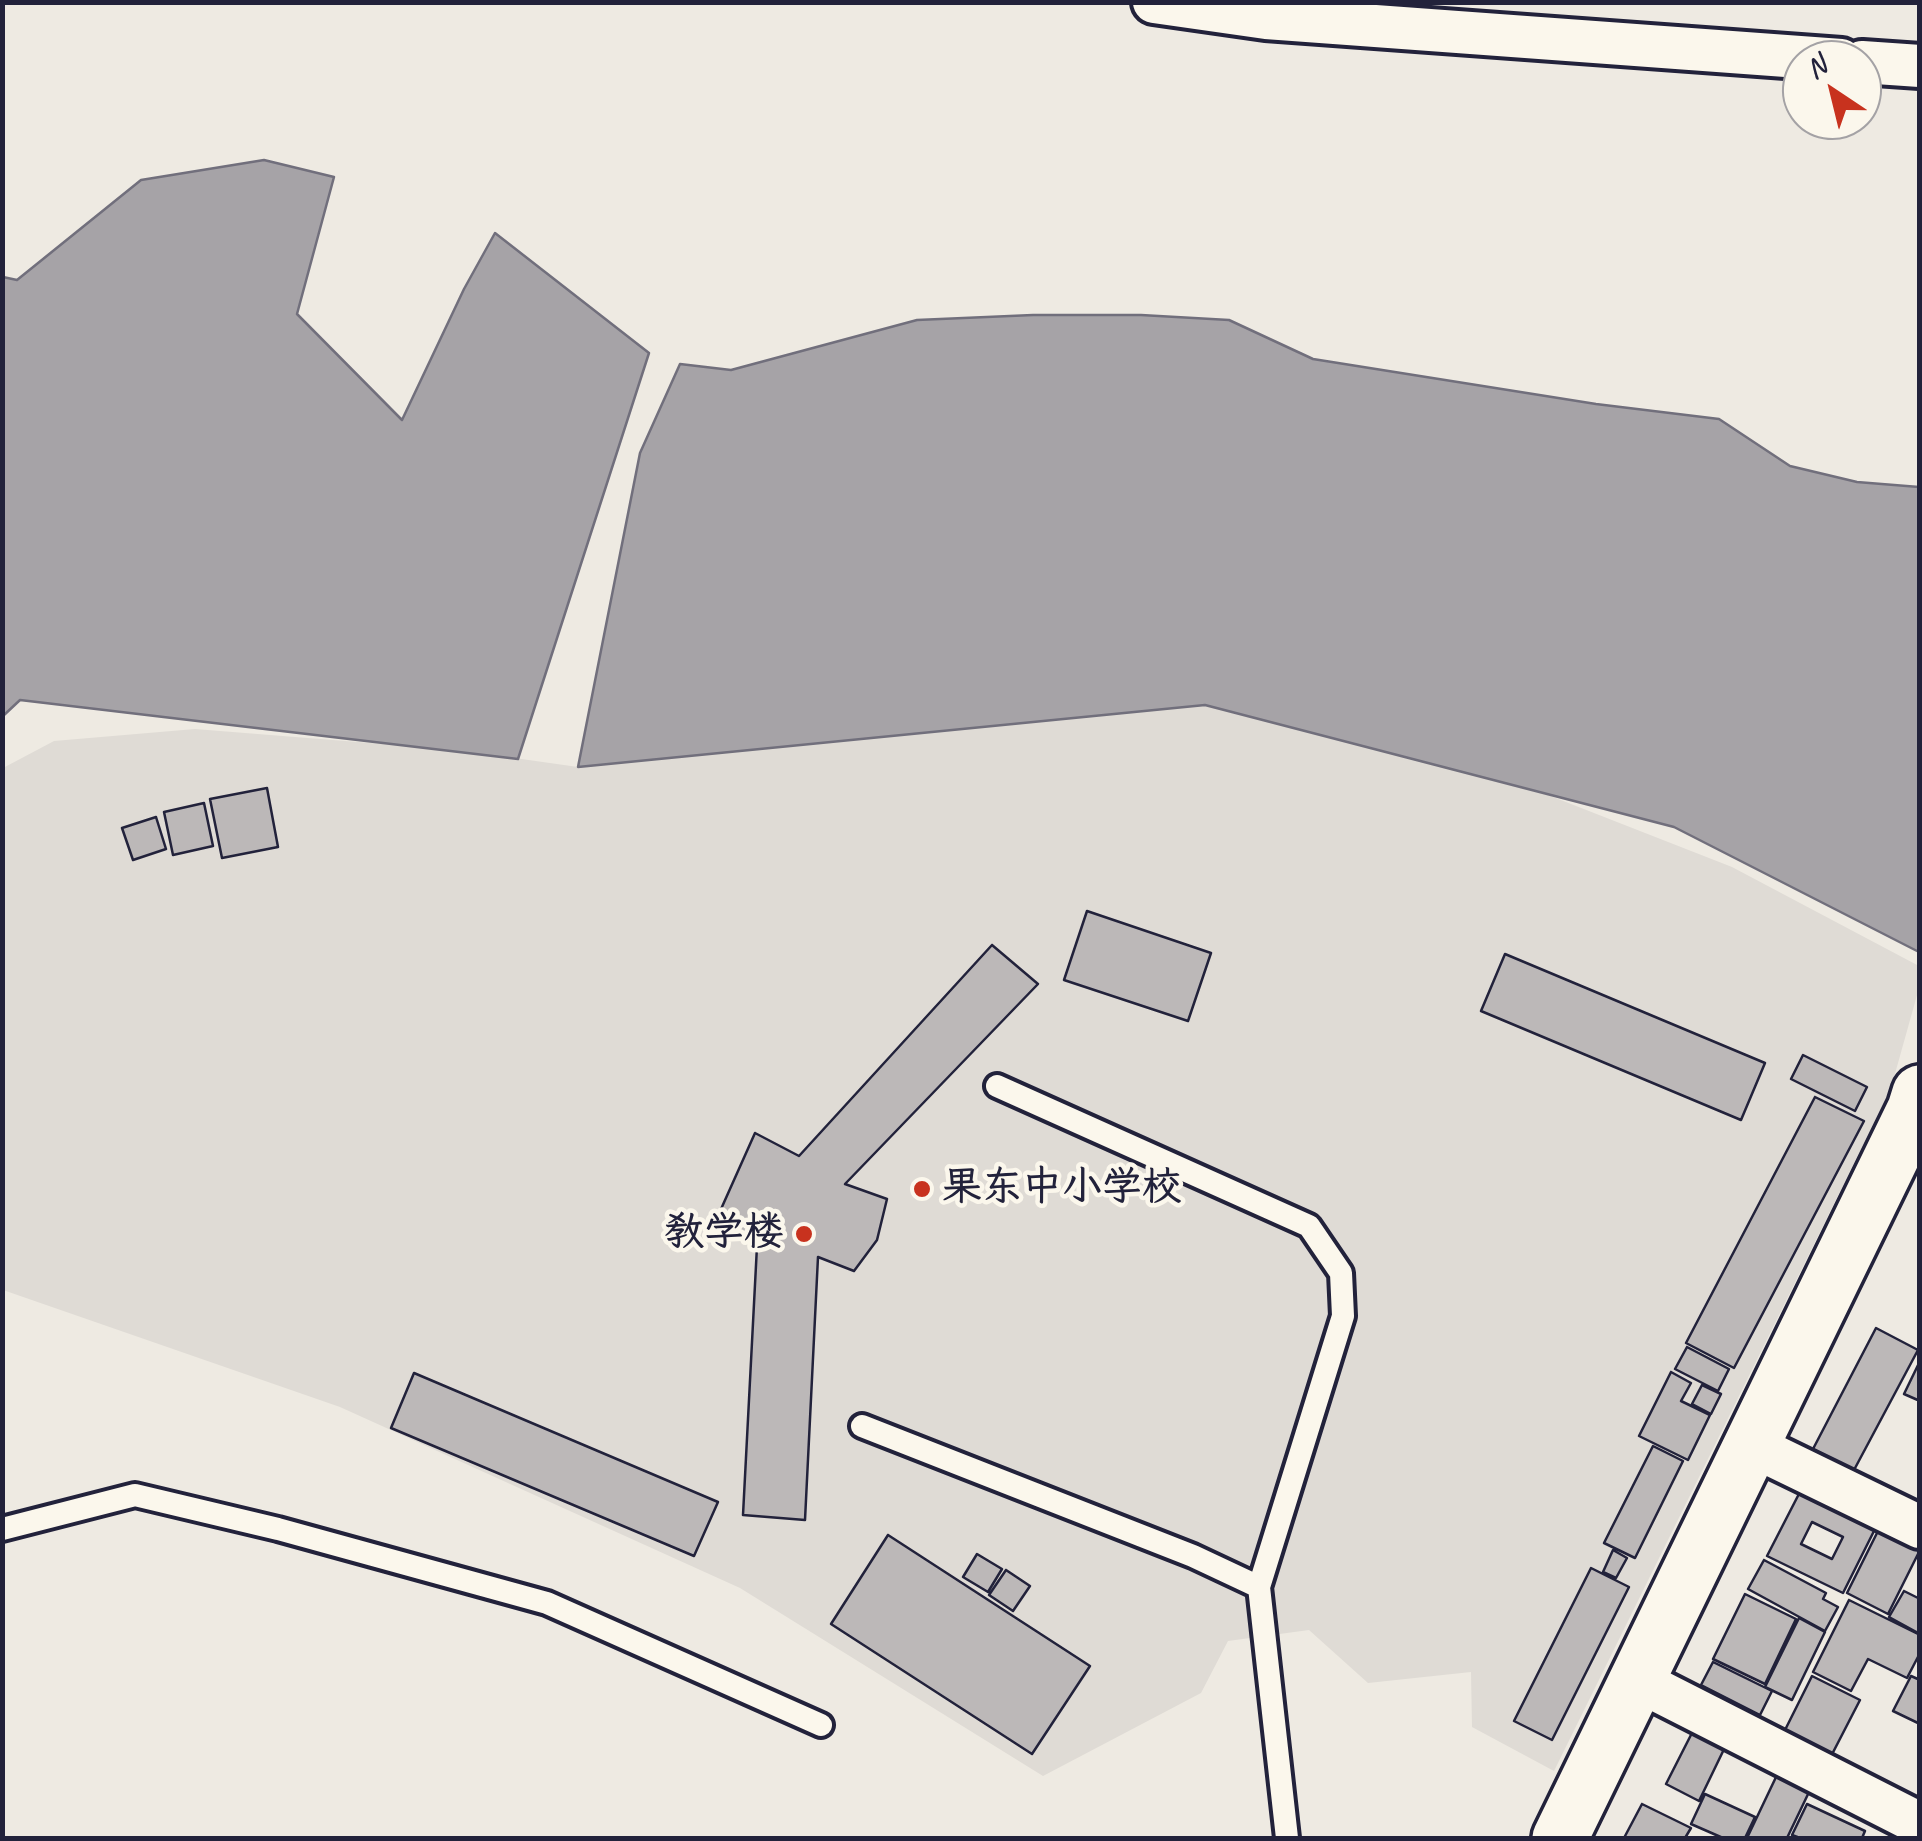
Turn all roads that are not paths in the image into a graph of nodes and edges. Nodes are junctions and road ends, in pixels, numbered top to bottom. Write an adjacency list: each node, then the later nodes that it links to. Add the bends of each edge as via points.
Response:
1 (1154, 2): 2 (street, via 1266,18)
2 (1782, 56)
3 (1882, 63): 4 (street)
4 (1920, 66)
5 (997, 1086): 11 (lane, via 1309,1226 1340,1273 1343,1316)
6 (1918, 1104): 8 (street)
7 (862, 1426): 11 (lane)
8 (1751, 1445): 9 (street); 12 (street)
9 (1920, 1527)
10 (2, 1529): 13 (lane, via 136,1494 547,1603)
11 (1259, 1587): 15 (lane)
12 (1636, 1680): 14 (street); 16 (street)
13 (820, 1725)
14 (1920, 1824)
15 (1287, 1838)
16 (1560, 1838)

